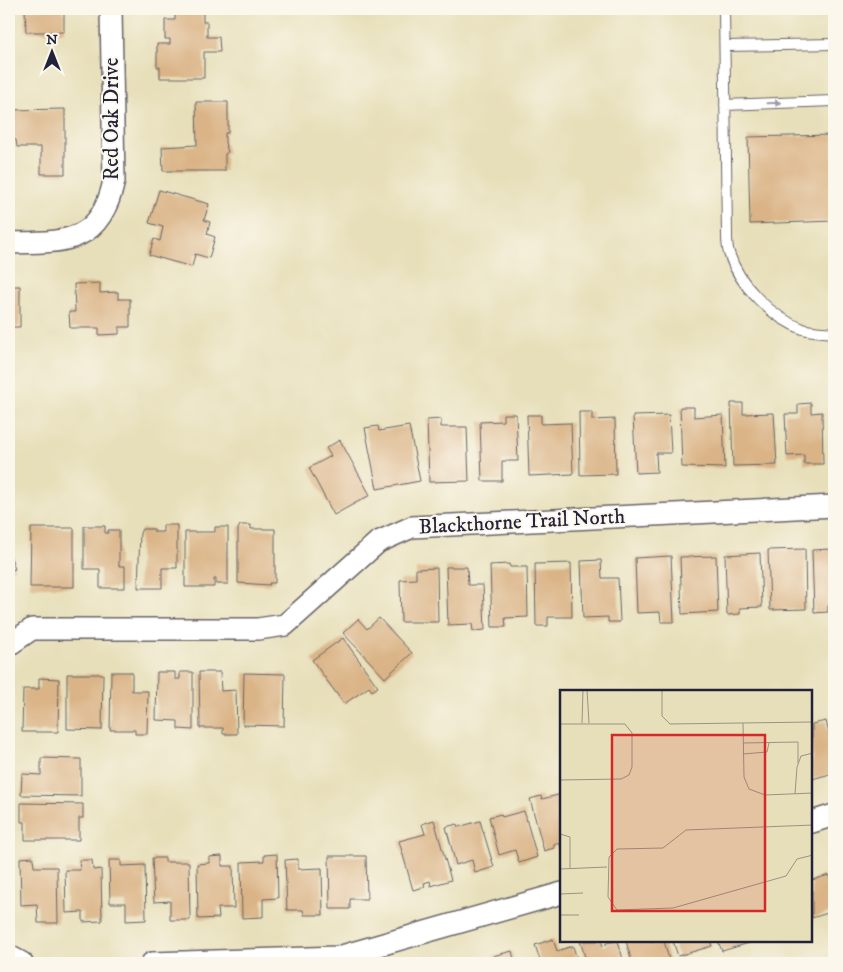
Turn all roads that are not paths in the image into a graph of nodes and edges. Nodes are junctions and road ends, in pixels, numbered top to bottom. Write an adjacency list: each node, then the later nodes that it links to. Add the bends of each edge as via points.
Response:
1 (111, 9): 7 (street, Red Oak Drive, via 114,181 109,203 93,225 78,236 52,242)
2 (724, 9): 4 (lane)
3 (834, 44): 4 (lane)
4 (725, 46): 6 (lane)
5 (834, 101): 6 (lane, one-way to 5)
6 (725, 105): 8 (lane, via 729,253 758,298 775,314 804,329)
7 (9, 243)
8 (834, 333)
9 (834, 506): 10 (street, Blackthorne Trail North, via 412,527 378,542 285,625 258,629 32,629)
10 (9, 645)
11 (834, 815): 12 (street)
12 (813, 822)
13 (560, 894): 16 (street, via 338,957)
14 (9, 956): 15 (street)
15 (22, 963)
16 (152, 963)

